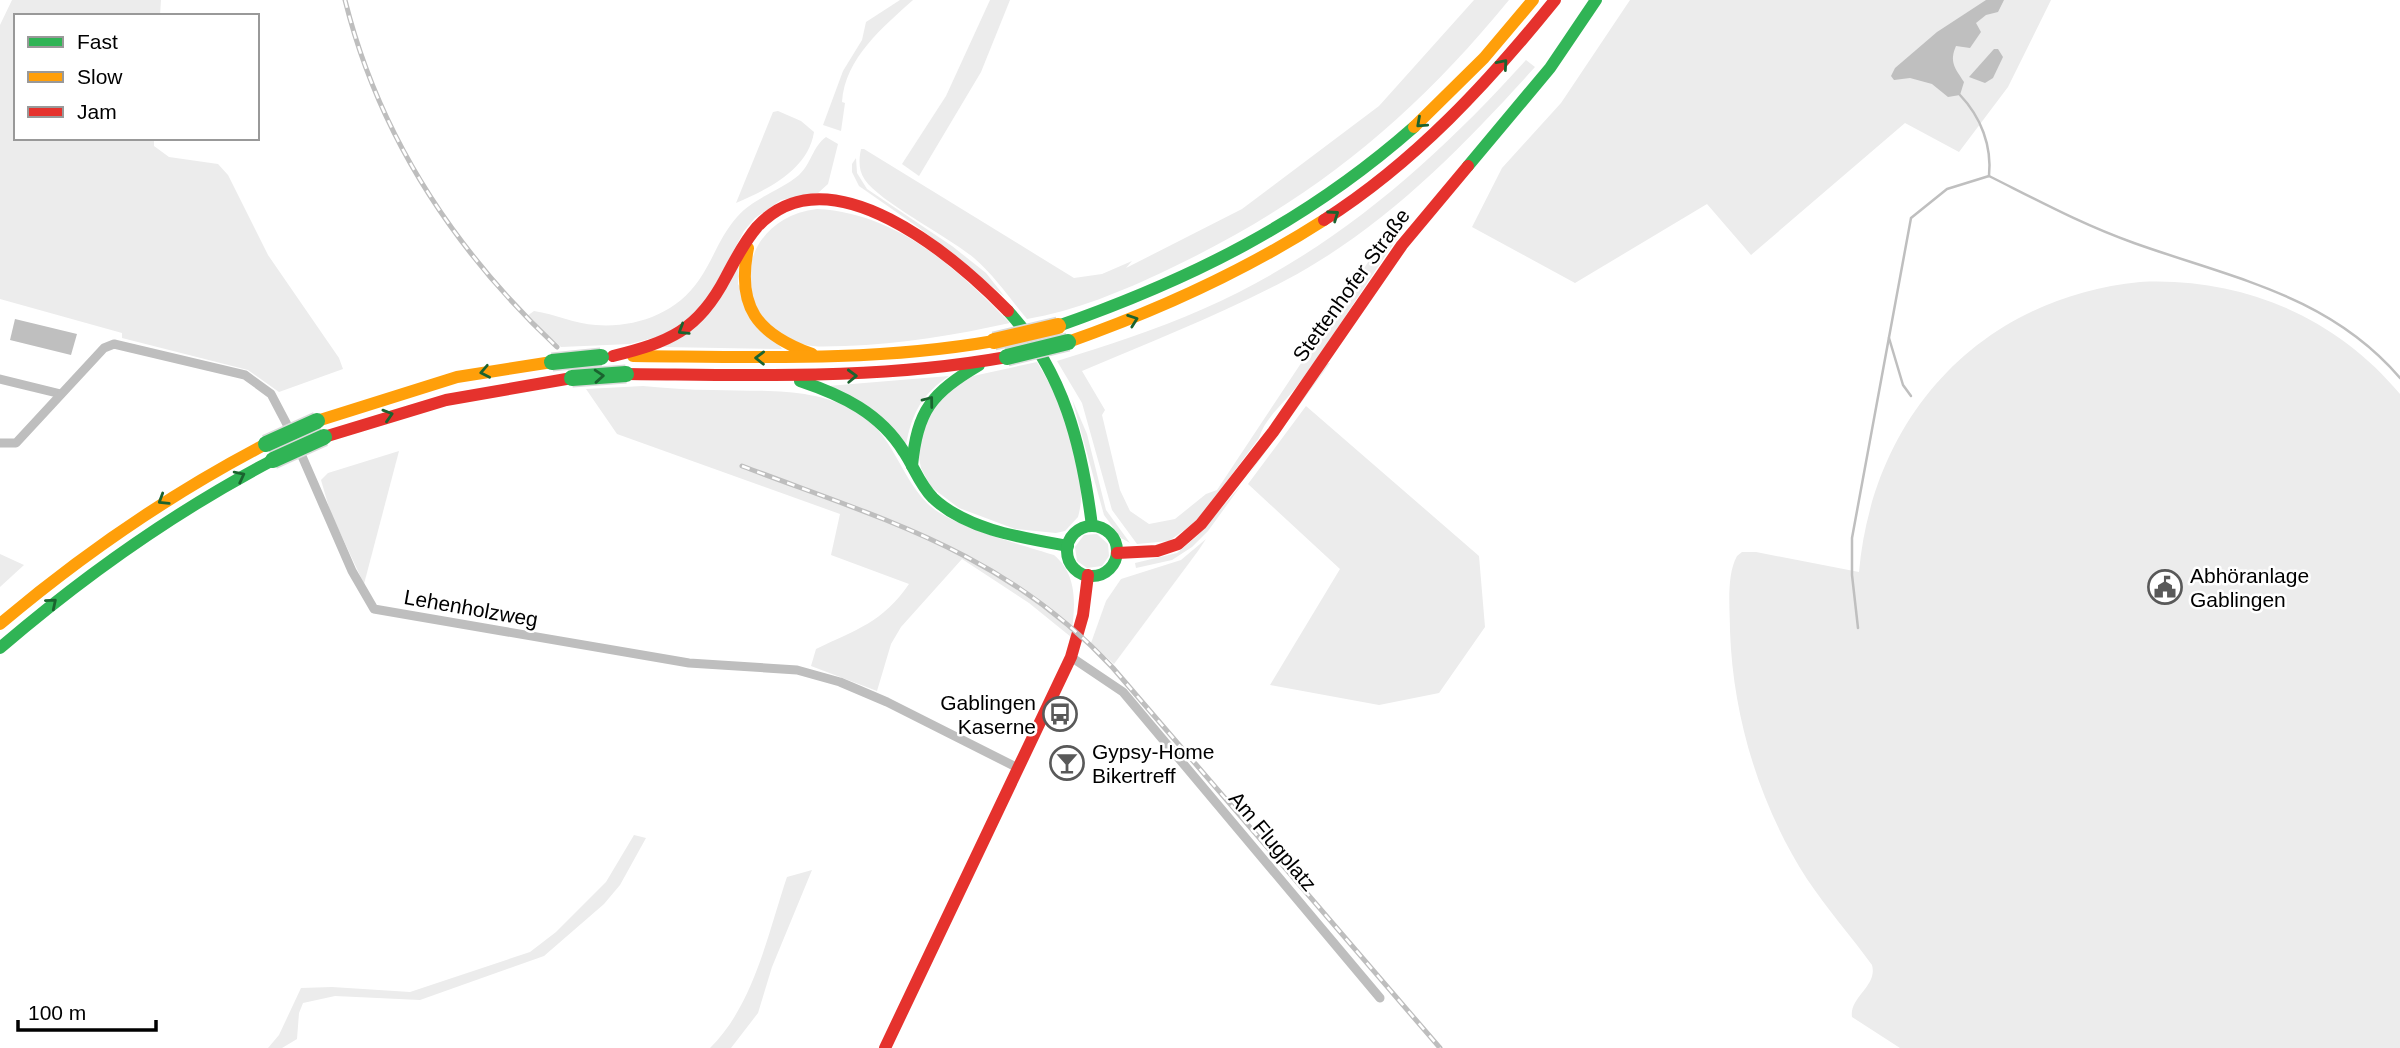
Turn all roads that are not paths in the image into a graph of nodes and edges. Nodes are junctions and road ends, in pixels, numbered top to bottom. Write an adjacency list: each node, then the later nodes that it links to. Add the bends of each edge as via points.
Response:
1 (1533, 0): 6 (main road, one-way to 6, bridge, via 1433,113 1376,162 1314,208 1192,276 1113,308 994,341)
2 (1555, 0): 7 (main road, one-way to 2, bridge, via 1068,342 1204,290 1339,212 1397,169 1466,105)
3 (1597, 0): 15 (main road, Stettenhofer Straße, via 1550,68 1402,245 1273,432 1201,524 1178,544 1157,551)
4 (751, 237): 5 (main road, one-way to 5, via 715,301 691,326 645,348); 6 (main road, via 743,284 757,321 788,345); 13 (main road, via 766,218 786,206 830,201 891,219 960,263 1000,300 1054,375 1076,423)
5 (607, 357): 6 (main road, one-way to 5); 17 (main road, one-way to 17, bridge, via 457,377 370,402 266,443 196,480 118,530)
6 (828, 359)
7 (989, 360): 8 (main road, one-way to 7, via 887,374); 12 (main road, one-way to 7, via 918,421 932,396)
8 (784, 376): 12 (main road, via 847,397 866,409 886,426); 18 (main road, one-way to 8, bridge, via 127,545 227,483 324,437 462,395 572,377)
9 (0, 379): 10 (street)
10 (61, 394): 11 (street, Lehenholzweg, via 16,443); 20 (street, Lehenholzweg, via 104,348 114,344 245,375 261,384 277,402 374,609 689,663 797,670 887,702)
11 (0, 443)
12 (912, 466): 14 (main road, via 926,491 956,513 1031,540)
13 (1092, 526): 14 (main road, via 1074,533); 15 (main road, via 1110,533)
14 (1068, 546): 16 (main road, via 1072,565)
15 (1117, 553): 16 (main road, via 1107,571)
16 (1088, 575): 19 (main road)
17 (0, 624)
18 (0, 648)
19 (1071, 657): 20 (main road); 21 (street, Am Flugplatz, via 1123,692)
20 (1018, 768): 22 (main road)
21 (1380, 998)
22 (885, 1048)

